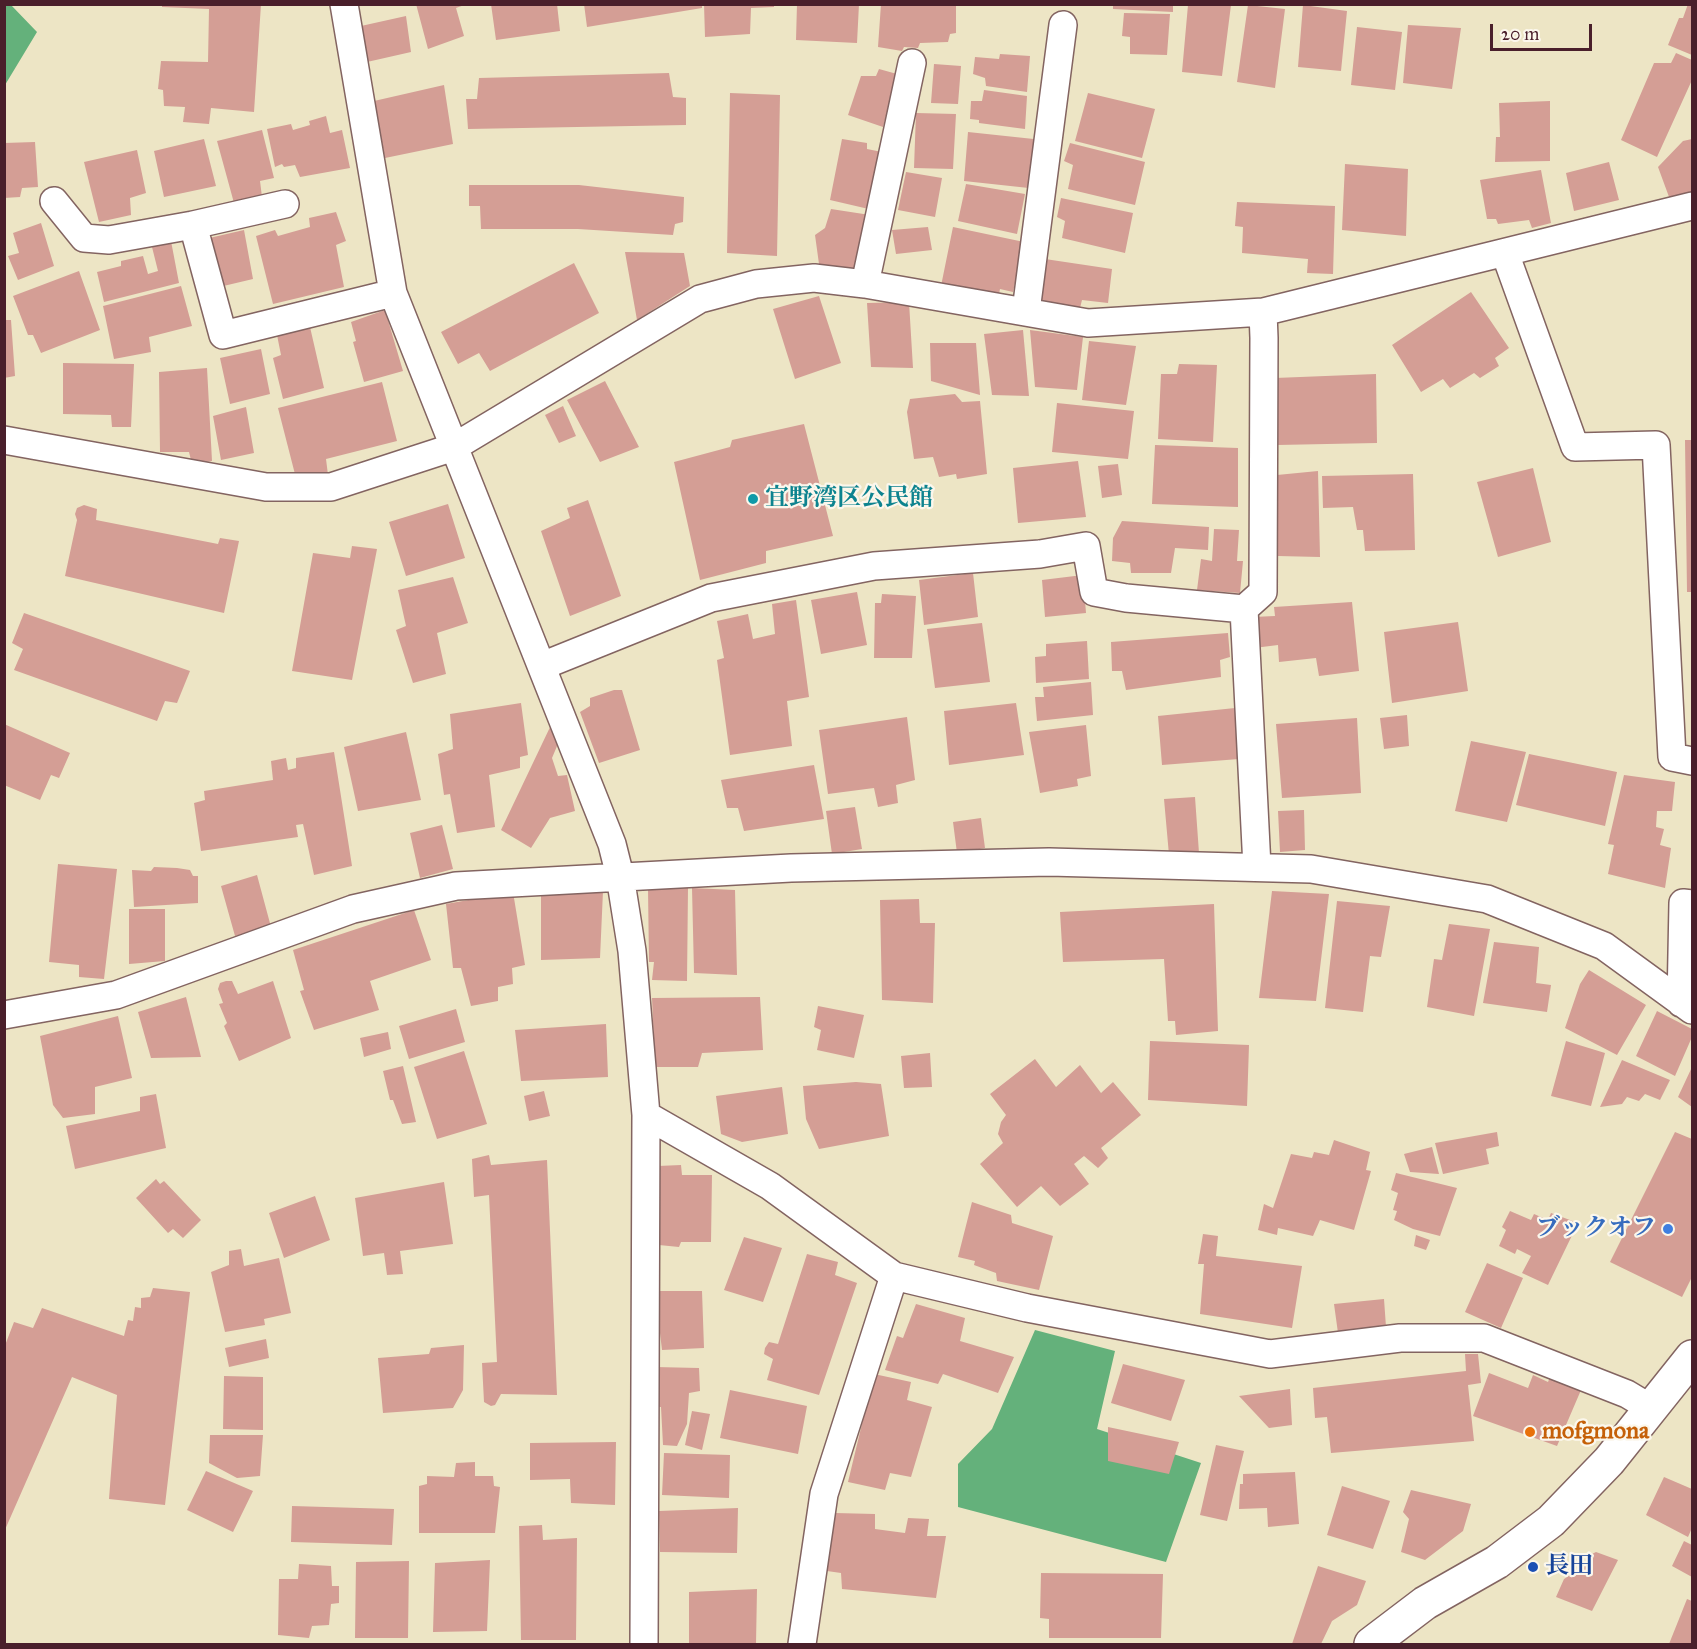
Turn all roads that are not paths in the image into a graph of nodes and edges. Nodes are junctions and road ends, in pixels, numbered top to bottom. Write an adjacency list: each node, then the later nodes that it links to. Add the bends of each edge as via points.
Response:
1 (344, 4): 10 (street)
2 (1063, 25): 11 (street)
3 (912, 63): 9 (street)
4 (54, 201): 7 (street, via 84,238 109,240)
5 (285, 204): 7 (street)
6 (1692, 206): 8 (street)
7 (193, 225): 10 (street, via 223,335)
8 (1505, 253): 12 (street); 17 (street, via 1575,447 1656,445 1672,757)
9 (865, 284): 11 (street); 14 (street, via 814,278 756,284 700,299)
10 (393, 293): 14 (street)
11 (1026, 311): 12 (street, via 1088,323)
12 (1263, 312): 15 (street, via 1263,592)
13 (4, 440): 14 (street, via 266,487 331,487)
14 (454, 447): 16 (street)
15 (1244, 609): 16 (street, via 1094,592 1086,546 1040,554 874,566 711,598); 18 (street)
16 (542, 666): 19 (street, via 612,844)
17 (1692, 761)
18 (1257, 867): 19 (street, via 1049,862); 21 (street, via 1311,868 1487,899 1604,946)
19 (620, 876): 22 (street, via 456,886 353,909 116,995); 23 (street, via 632,951)
20 (1692, 904): 21 (street, via 1683,903)
21 (1687, 1006)
22 (4, 1015)
23 (646, 1115): 24 (street, via 771,1186); 27 (street)
24 (894, 1276): 26 (street, via 1027,1308 1270,1354 1400,1338 1484,1338 1627,1394); 28 (street, via 824,1494)
25 (1692, 1357): 26 (street)
26 (1653, 1410): 29 (street, via 1551,1521 1497,1562 1425,1603)
27 (644, 1644)
28 (802, 1644)
29 (1371, 1644)

